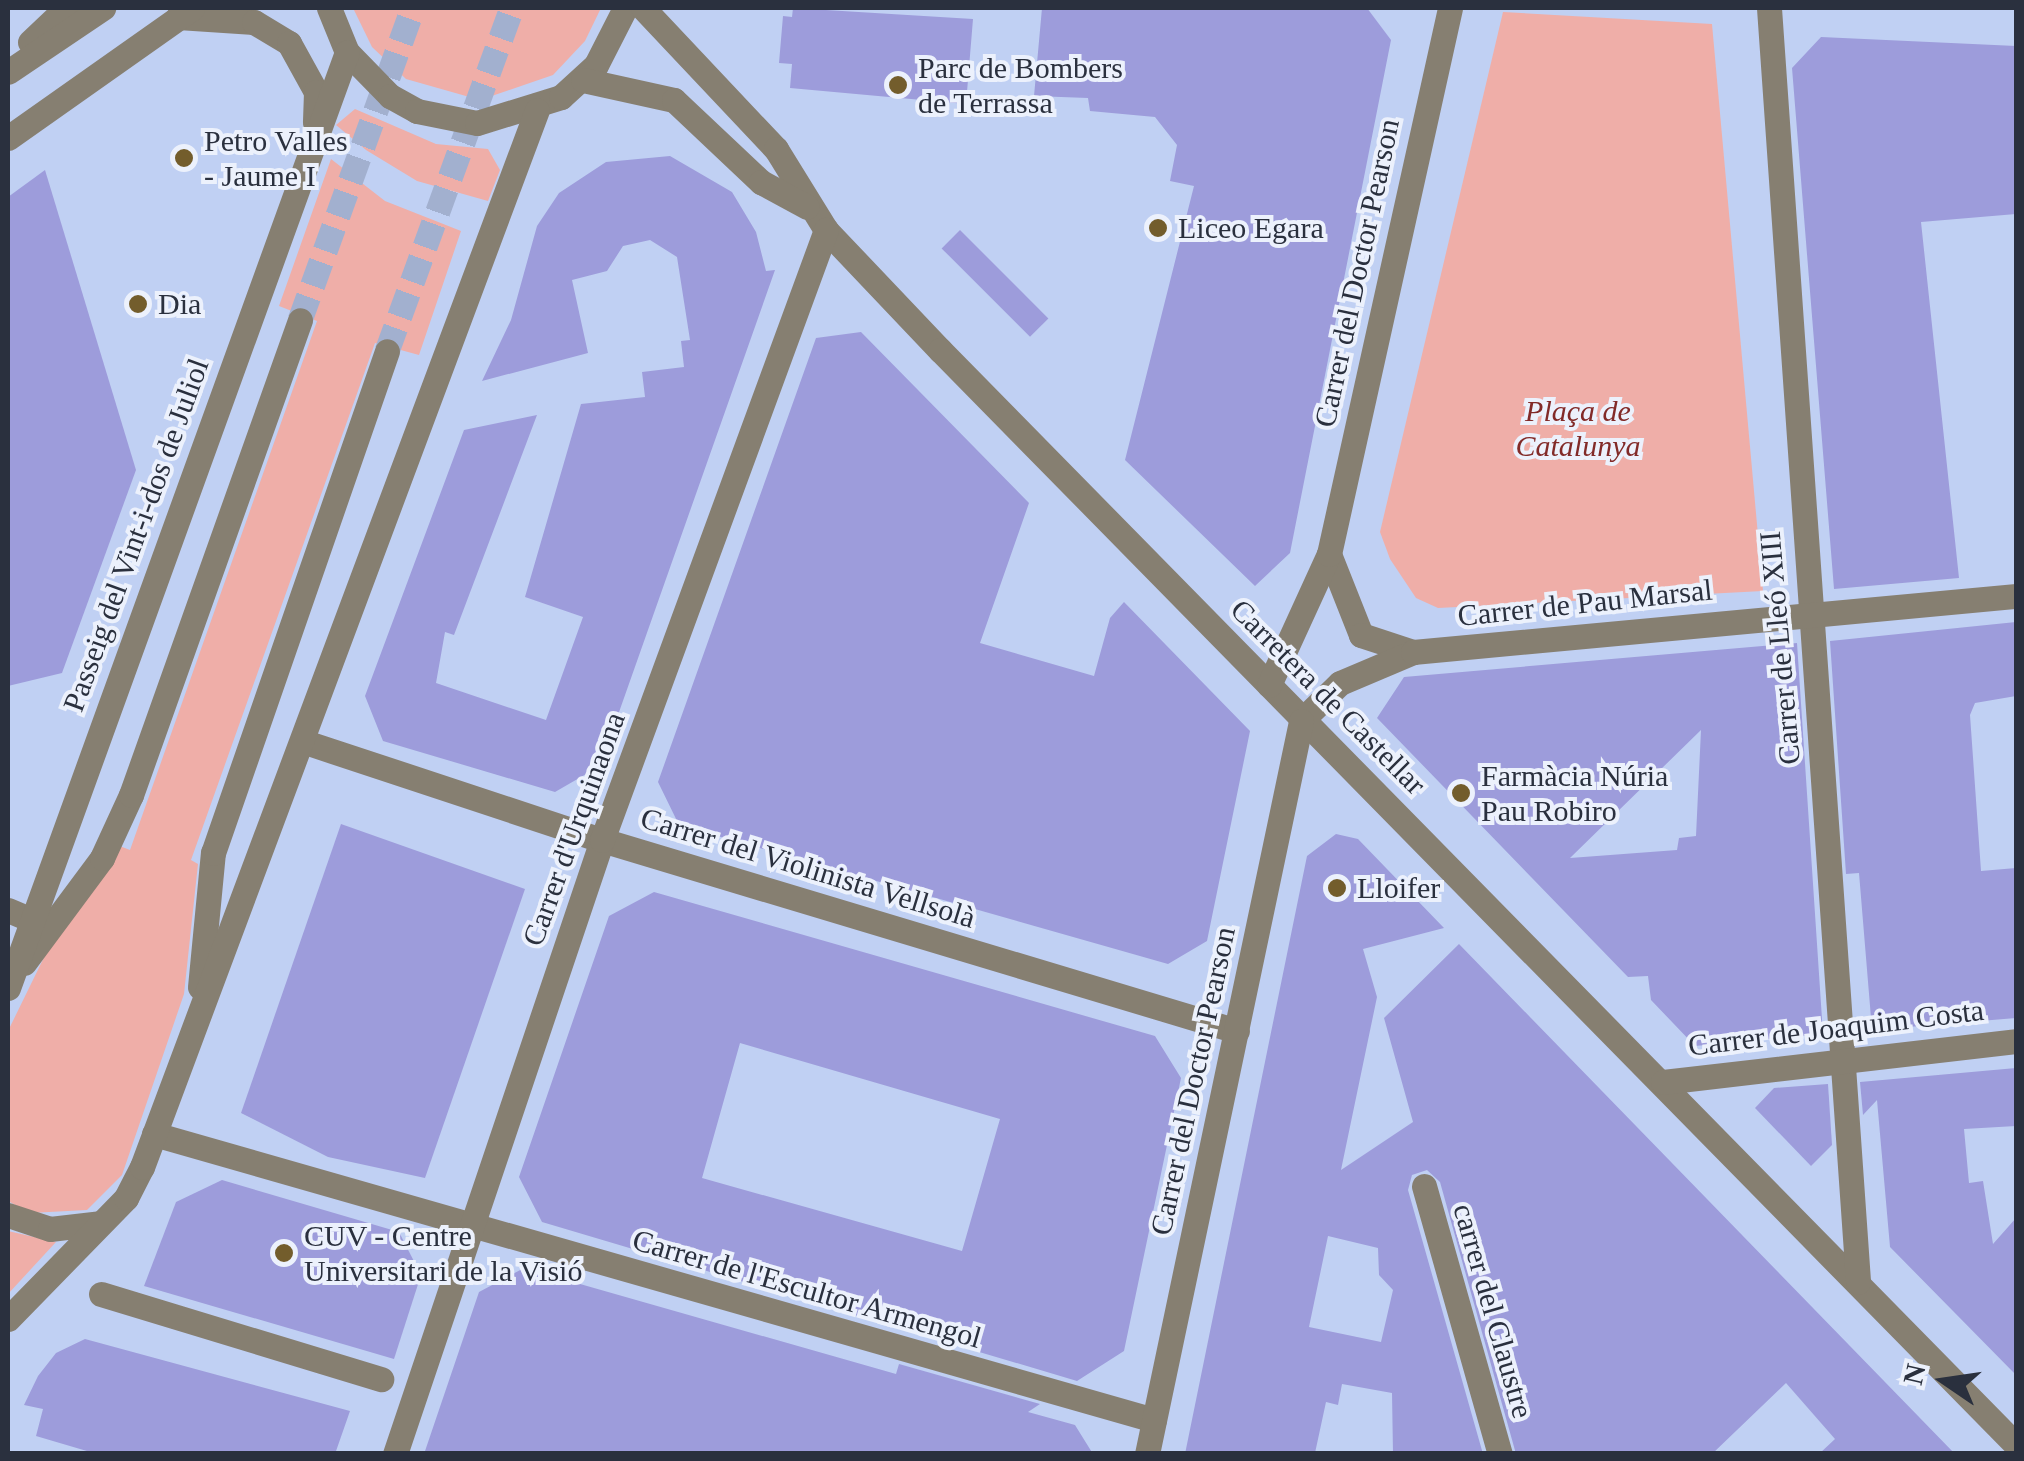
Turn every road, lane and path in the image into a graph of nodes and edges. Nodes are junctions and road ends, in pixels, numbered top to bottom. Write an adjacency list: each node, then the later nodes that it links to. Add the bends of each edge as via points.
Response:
1 (66, 8): 10 (street)
2 (103, 8): 11 (street)
3 (329, 8): 9 (street)
4 (625, 8): 12 (street)
5 (643, 8): 16 (street, Carretera de Castellar, via 776,149)
6 (1450, 8): 20 (street, Carrer del Doctor Pearson)
7 (1770, 8): 22 (street, Carrer de Lleó XIII)
8 (185, 12): 14 (street, via 254,22 289,43 316,92); 15 (street)
9 (348, 52): 13 (street, via 366,76 417,111 477,123); 14 (street, Passeig del Vint-i-dos de Juliol)
10 (8, 62)
11 (8, 72)
12 (583, 80): 13 (street); 16 (street, Carretera de Castellar, via 674,100 762,182)
13 (538, 110): 26 (street)
14 (314, 137): 28 (street, Passeig del Vint-i-dos de Juliol)
15 (8, 138)
16 (808, 207): 17 (street, Carretera de Castellar)
17 (826, 230): 24 (street, Carretera de Castellar); 27 (street, Carrer d'Urquinaona)
18 (300, 320): 29 (street, Passeig del Vint-i-dos de Juliol, via 131,794 102,858)
19 (387, 350): 30 (street, via 213,853)
20 (1329, 554): 23 (street, via 1361,634); 24 (street, Carrer del Doctor Pearson)
21 (2016, 596): 22 (street, Carrer de Pau Marsal)
22 (1808, 613): 23 (street, Carrer de Pau Marsal); 33 (street, Carrer de Lleó XIII)
23 (1413, 652): 25 (street, Carrer de Pau Marsal, via 1340,683)
24 (1269, 685): 25 (street, Carretera de Castellar)
25 (1301, 721): 31 (street, Carrer del Doctor Pearson); 34 (street, Carretera de Castellar)
26 (304, 742): 27 (street, Carrer del Violinista Vellsolà); 30 (street, via 241,918)
27 (602, 840): 31 (street, Carrer del Violinista Vellsolà); 39 (street, Carrer d'Urquinaona)
28 (19, 915): 29 (street, Passeig del Vint-i-dos de Juliol)
29 (8, 986)
30 (198, 1007): 35 (street)
31 (1237, 1030): 44 (street, Carrer del Doctor Pearson)
32 (2016, 1041): 33 (street, Carrer de Joaquim Costa)
33 (1848, 1056): 34 (street, Carrer de Joaquim Costa); 40 (street, Carrer de Lleó XIII)
34 (1663, 1082): 40 (street, Carretera de Castellar)
35 (154, 1134): 38 (street, via 126,1198); 39 (street, Carrer de l'Escultor Armengol)
36 (1424, 1186): 48 (street, carrer del Claustre)
37 (8, 1214): 38 (street, via 50,1229)
38 (102, 1223): 42 (street, via 59,1258)
39 (472, 1228): 44 (street, Carrer de l'Escultor Armengol); 46 (street, Carrer d'Urquinaona)
40 (1858, 1282): 45 (street, Carretera de Castellar)
41 (101, 1294): 43 (street)
42 (8, 1320)
43 (380, 1379)
44 (1154, 1420): 47 (street, Carrer del Doctor Pearson)
45 (2016, 1445)
46 (394, 1454)
47 (1147, 1454)
48 (1500, 1454)

